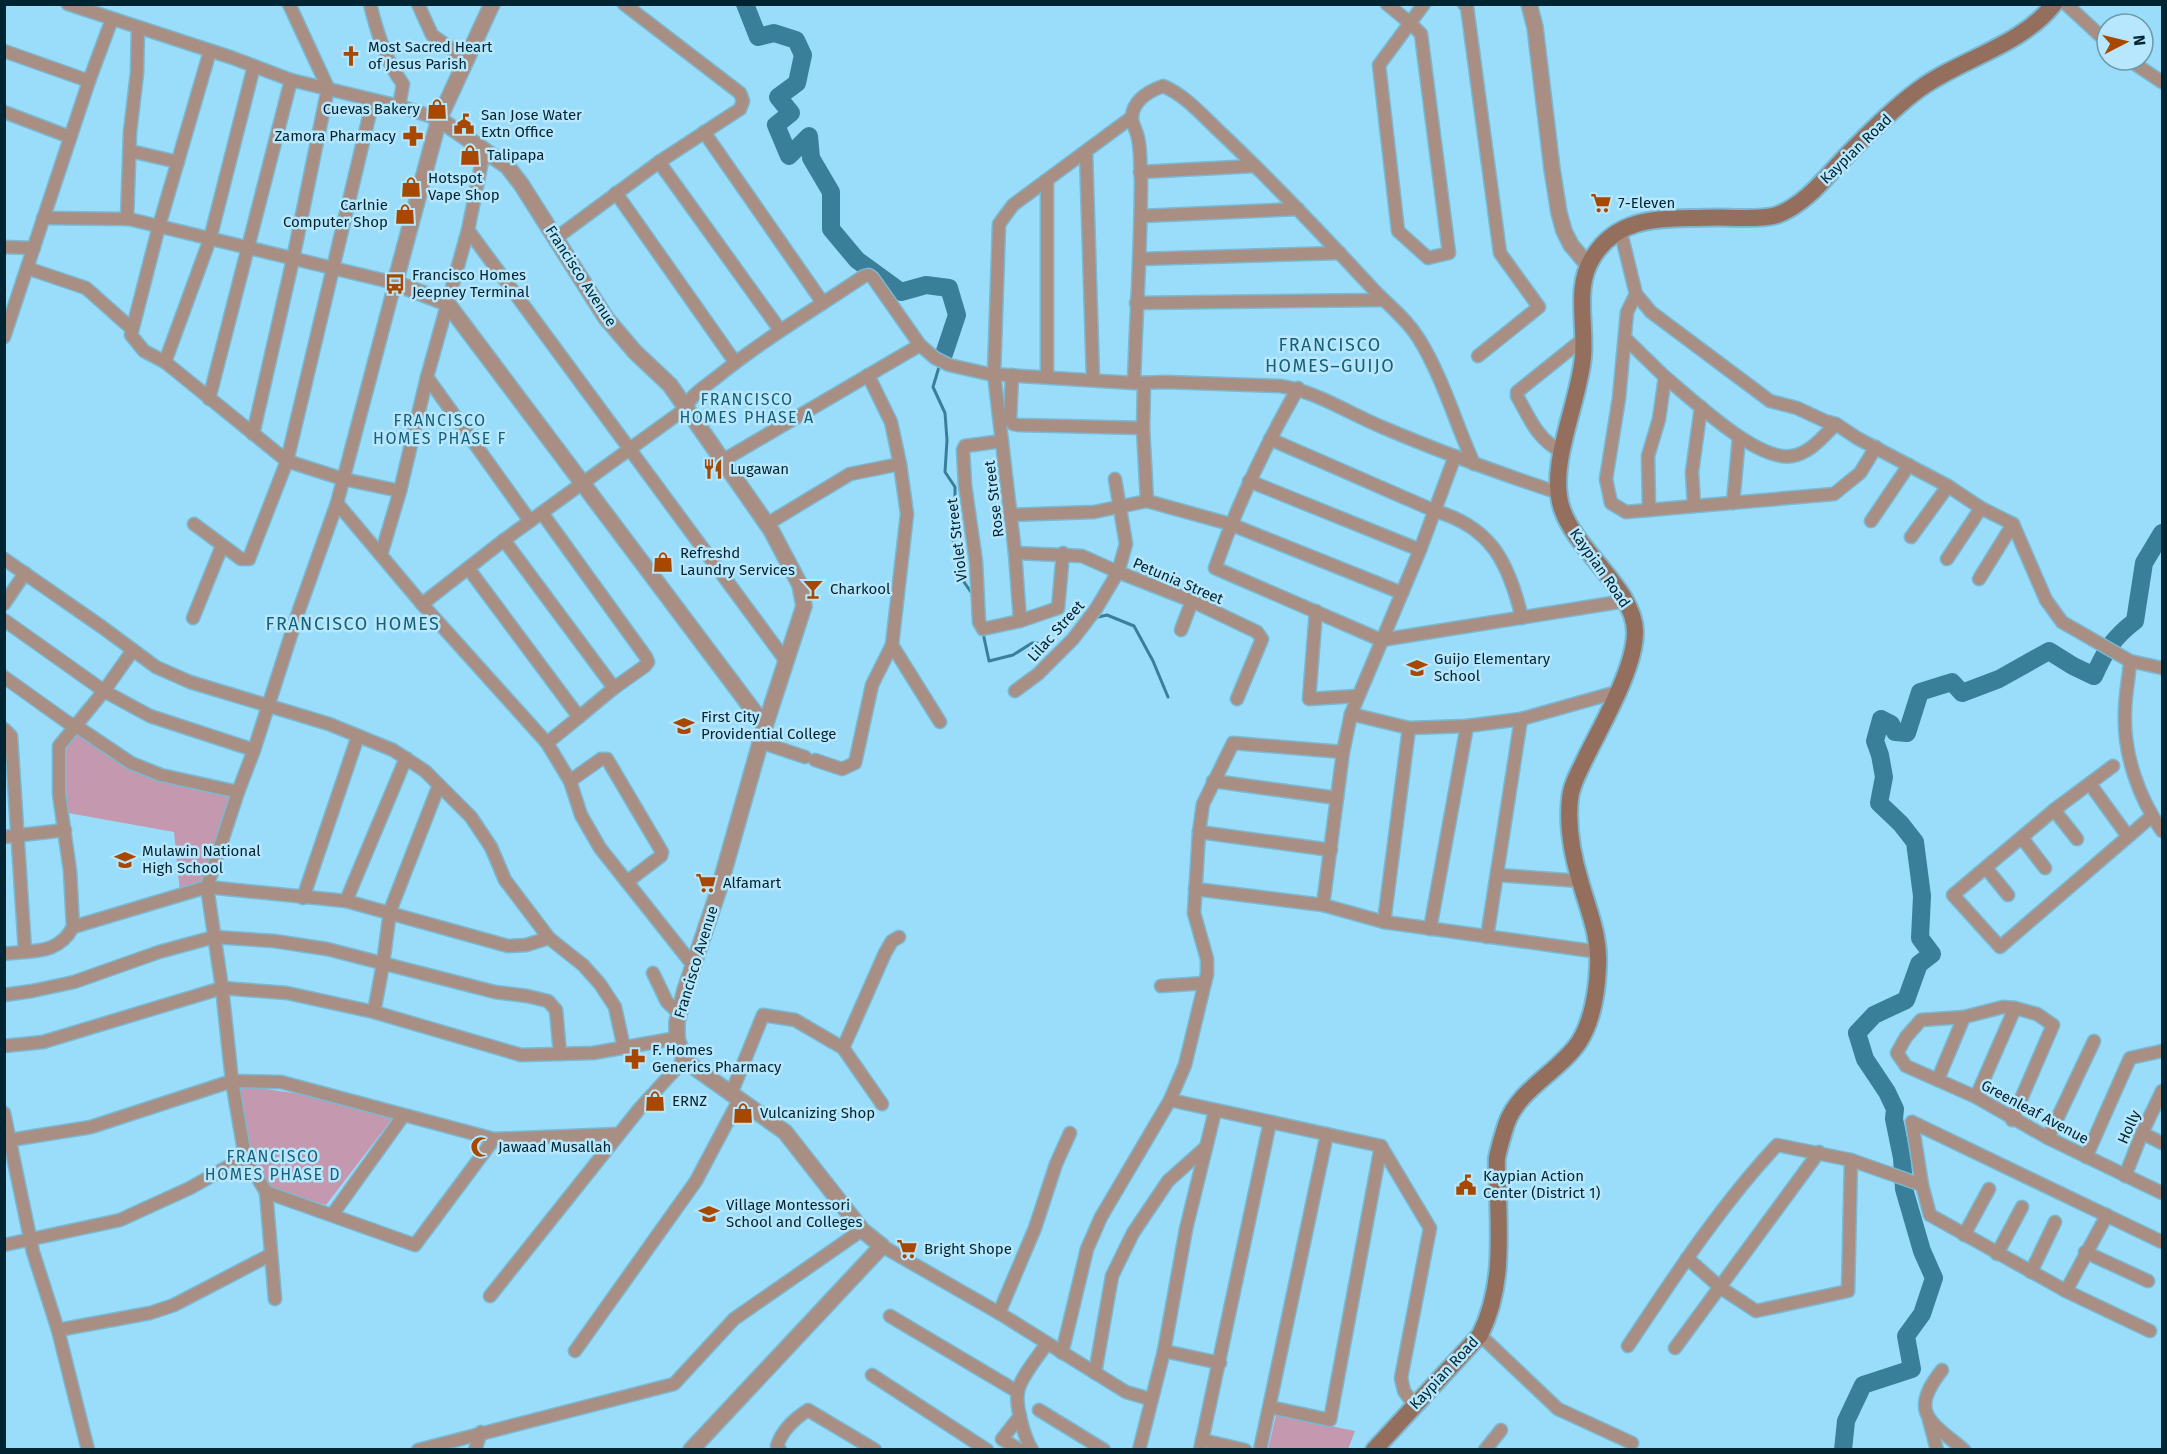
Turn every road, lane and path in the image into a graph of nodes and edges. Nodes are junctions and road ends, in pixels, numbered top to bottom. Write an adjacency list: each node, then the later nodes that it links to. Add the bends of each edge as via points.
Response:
1 (68, 4): 13 (street)
2 (290, 4): 25 (street)
3 (370, 4): 27 (street, via 385,51 403,84)
4 (418, 4): 19 (street, via 432,35)
5 (492, 4): 19 (street)
6 (624, 4): 31 (street, via 740,93 740,109)
7 (1387, 4): 14 (street)
8 (1424, 4): 14 (street)
9 (1464, 4): 74 (street, via 1500,253 1539,306)
10 (1530, 4): 57 (street, via 1559,213 1571,244)
11 (2054, 4): 48 (main road, Kaypian Road, via 2041,21 2021,34 1949,69 1914,93 1791,208 1773,216 1748,219 1655,219)
12 (2066, 4): 16 (street)
13 (112, 19): 15 (street); 23 (street)
14 (1410, 23): 14 (street, via 1421,34 1449,253 1428,258 1398,231 1378,65)
15 (138, 27): 18 (street); 33 (street)
16 (2095, 31)
17 (4, 51): 23 (street)
18 (210, 51): 20 (street); 36 (street)
19 (467, 60): 30 (street)
20 (254, 66): 22 (street); 50 (street)
21 (2148, 72): 24 (street)
22 (291, 80): 25 (street); 53 (street)
23 (89, 81): 32 (street)
24 (2163, 82)
25 (328, 88): 26 (street); 55 (street)
26 (373, 100): 27 (street); 59 (street)
27 (399, 106): 30 (street)
28 (4, 112): 32 (street)
29 (1132, 117): 35 (street, Rose Street); 38 (street, Rose Street, via 1138,102 1150,91 1163,86 1172,89); 39 (street)
30 (439, 119): 34 (street, Francisco Avenue); 60 (street)
31 (704, 132): 37 (street); 66 (street)
32 (70, 137): 44 (street)
33 (130, 151): 36 (street); 45 (street)
34 (484, 151): 47 (street); 49 (street, Francisco Avenue, via 507,166)
35 (1086, 152): 40 (street, Rose Street); 83 (street)
36 (178, 162): 46 (street)
37 (659, 162): 41 (street); 69 (street)
38 (1256, 166): 39 (street); 42 (street)
39 (1140, 172): 43 (street)
40 (1047, 180): 77 (street, Rose Street, via 1013,205 999,224); 81 (street)
41 (616, 194): 49 (street); 76 (street)
42 (1298, 209): 43 (street); 54 (street)
43 (1141, 216): 56 (street)
44 (43, 218): 45 (street); 52 (street)
45 (127, 219): 46 (street)
46 (159, 226): 50 (street); 68 (street)
47 (468, 230): 65 (street); 96 (street)
48 (1620, 230): 57 (main road, Kaypian Road, via 1605,241); 61 (street)
49 (556, 238): 88 (street, Francisco Avenue, via 606,318 670,386)
50 (210, 240): 53 (street); 75 (street)
51 (4, 247): 52 (street)
52 (34, 248): 58 (street)
53 (248, 248): 55 (street); 86 (street)
54 (1340, 253): 56 (street); 64 (street)
55 (293, 259): 59 (street); 91 (street)
56 (1140, 259): 67 (street)
57 (1588, 266): 72 (main road, Kaypian Road, via 1583,280)
58 (27, 268): 63 (street); 68 (street, via 86,288)
59 (334, 268): 60 (street); 99 (street)
60 (395, 284): 65 (street); 104 (street)
61 (1636, 294): 71 (street, via 1628,312); 89 (street, via 1651,312 1770,400)
62 (4, 296): 63 (street)
63 (18, 296): 70 (street)
64 (1383, 300): 67 (street); 102 (street, via 1418,337 1439,375)
65 (447, 303): 80 (street); 107 (street)
66 (823, 303): 69 (street); 73 (street, via 869,275)
67 (1136, 303): 84 (street)
68 (132, 329): 75 (street, via 131,335 144,351)
69 (780, 330): 76 (street)
70 (4, 337)
71 (1625, 338): 82 (street); 117 (street, via 1606,478 1611,503 1626,512)
72 (1583, 339): 97 (main road, Kaypian Road, via 1575,400); 97 (street, via 1517,392 1534,428 1547,444)
73 (920, 345): 77 (street, via 949,366); 78 (street)
74 (1478, 356)
75 (165, 362): 86 (street)
76 (735, 362): 88 (street, via 689,399)
77 (994, 374): 79 (street); 94 (street, Rose Street)
78 (868, 375): 100 (street); 101 (street, via 891,422)
79 (1012, 375): 81 (street); 90 (street, via 1013,424)
80 (427, 377): 109 (street); 122 (street)
81 (1047, 377): 83 (street)
82 (1665, 377): 87 (street); 117 (street, via 1659,420 1648,456)
83 (1093, 379): 84 (street)
84 (1139, 383): 85 (street); 90 (street)
85 (1298, 388): 93 (street); 98 (street)
86 (209, 399): 91 (street)
87 (1701, 407): 92 (street); 114 (street, via 1692,472)
88 (685, 409): 96 (street); 100 (street, Francisco Avenue)
89 (1836, 424): 92 (street, via 1810,449 1792,456 1772,454); 95 (street)
90 (1143, 428): 111 (street)
91 (253, 434): 99 (street)
92 (1739, 437): 113 (street)
93 (1269, 438): 106 (street); 118 (street)
94 (1002, 441): 120 (street, Rose Street); 149 (street, Violet Street, via 965,446 965,485 976,562 979,622 985,629)
95 (1876, 447): 103 (street); 113 (street, via 1860,473 1834,494)
96 (630, 449): 107 (street); 154 (street)
97 (1562, 452): 110 (main road, Kaypian Road)
98 (1455, 456): 102 (street); 118 (street)
99 (287, 461): 104 (street); 129 (street, via 249,559 241,559)
100 (722, 461): 124 (street, Francisco Avenue)
101 (900, 464): 124 (street, via 850,474); 152 (street, via 907,514)
102 (1474, 464): 110 (street)
103 (1910, 465): 108 (street); 121 (street)
104 (343, 479): 109 (street); 112 (street)
105 (1115, 479): 115 (street, Lilac Street)
106 (1249, 482): 125 (street); 130 (street)
107 (583, 484): 119 (street); 170 (street)
108 (1948, 486): 116 (street); 127 (street)
109 (400, 491): 133 (street)
110 (1559, 494): 142 (main road, Kaypian Road, via 1574,533)
111 (1147, 501): 115 (street); 125 (street)
112 (337, 503): 133 (street); 164 (street)
113 (1733, 503): 114 (street)
114 (1694, 506): 117 (street)
115 (1119, 507): 120 (street, via 1094,513); 137 (street, Lilac Street, via 1126,544)
116 (1981, 508): 126 (street); 135 (street)
117 (1649, 510)
118 (1435, 511): 130 (street); 147 (street, via 1471,526 1491,544 1514,584)
119 (542, 513): 122 (street); 158 (street, via 646,657 645,666)
120 (1011, 515): 131 (street, Rose Street)
121 (1871, 520)
122 (530, 521): 128 (street)
123 (195, 524): 129 (street)
124 (767, 524): 154 (street, Francisco Avenue, via 800,585 804,606)
125 (1230, 524): 140 (street); 145 (street, via 1215,568)
126 (2013, 525): 139 (street); 155 (street, via 2046,600 2062,622)
127 (1911, 537)
128 (504, 540): 136 (street); 158 (street)
129 (222, 546): 146 (street)
130 (1420, 550): 140 (street)
131 (1015, 553): 132 (street, Petunia Street); 149 (street, Rose Street)
132 (1063, 554): 137 (street, Petunia Street, via 1082,556); 149 (street, via 1058,608)
133 (381, 555): 144 (street)
134 (4, 559): 138 (street)
135 (1947, 559)
136 (468, 568): 144 (street); 166 (street)
137 (1118, 572): 141 (street, Petunia Street); 160 (street, Lilac Street, via 1072,639)
138 (25, 573): 143 (street); 153 (street)
139 (1979, 579)
140 (1402, 593): 151 (street)
141 (1192, 601): 150 (street); 163 (street, Petunia Street, via 1261,636)
142 (1625, 602): 147 (street); 161 (main road, Kaypian Road, via 1634,620 1635,638)
143 (4, 604)
144 (422, 604): 176 (street)
145 (1316, 611): 151 (street); 162 (street, via 1309,699)
146 (193, 618)
147 (1522, 618): 151 (street)
148 (4, 620): 159 (street)
149 (1020, 621)
150 (1181, 630)
151 (1381, 640): 162 (street)
152 (892, 645): 168 (street); 175 (street, via 872,685 855,763 842,769)
153 (133, 650): 159 (street); 164 (street, via 156,667 190,682)
154 (786, 661): 170 (street, Francisco Avenue)
155 (2130, 661): 156 (street); 188 (street, via 2126,741 2135,777)
156 (2163, 668)
157 (4, 677): 169 (street)
158 (614, 688): 166 (street)
159 (104, 691): 169 (street); 177 (street, via 150,716)
160 (1015, 691)
161 (1617, 692): 167 (street); 201 (main road, Kaypian Road, via 1569,796)
162 (1357, 696): 165 (street)
163 (1237, 699)
164 (267, 705): 174 (street); 177 (street)
165 (1351, 714): 172 (street); 178 (street)
166 (579, 717): 176 (street)
167 (1521, 718): 171 (street); 199 (street)
168 (940, 722)
169 (76, 726): 185 (street, via 131,763 161,776); 189 (street, via 59,746 59,794)
170 (765, 726): 175 (street, Francisco Avenue)
171 (1467, 726): 172 (street); 211 (street)
172 (1409, 728): 209 (street)
173 (4, 729): 193 (street, via 10,736)
174 (358, 736): 179 (street); 205 (street)
175 (760, 742): 220 (street, Francisco Avenue)
176 (547, 743): 181 (street)
177 (254, 750): 185 (street)
178 (1343, 752): 182 (street, via 1233,743); 186 (street)
179 (406, 758): 184 (street); 206 (street)
180 (2113, 766): 183 (street)
181 (570, 781): 200 (street, via 581,815 600,848); 200 (street, via 601,759 607,759 662,852)
182 (1213, 781): 186 (street); 191 (street, via 1203,804)
183 (2091, 784): 187 (street); 192 (street)
184 (439, 785): 208 (street); 215 (street, via 471,817 506,880)
185 (238, 792): 202 (street)
186 (1337, 798): 196 (street)
187 (2054, 810): 194 (street); 195 (street)
188 (2152, 816): 190 (street); 192 (street)
189 (65, 830): 193 (street); 210 (street)
190 (2163, 831)
191 (1199, 832): 196 (street); 203 (street)
192 (2127, 835): 197 (street, via 2000,947 1953,895)
193 (11, 836): 216 (street)
194 (2022, 838): 197 (street); 198 (street)
195 (2077, 839)
196 (1331, 850): 207 (street)
197 (1986, 868): 204 (street)
198 (2045, 868)
199 (1497, 875): 201 (street); 213 (street)
200 (628, 881): 220 (street)
201 (1580, 881): 217 (main road, Kaypian Road)
202 (207, 887): 205 (street); 210 (street); 214 (street)
203 (1195, 889): 207 (street); 222 (street, via 1194,913 1208,958)
204 (2007, 895)
205 (303, 898): 206 (street)
206 (346, 901): 208 (street)
207 (1323, 905): 209 (street)
208 (390, 911): 215 (street, via 508,946); 219 (street)
209 (1384, 922): 211 (street)
210 (73, 927): 216 (street, via 67,939 55,947)
211 (1430, 929): 213 (street)
212 (899, 937): 234 (street, via 885,953)
213 (1487, 937): 217 (street)
214 (214, 938): 219 (street, via 327,949); 224 (street); 225 (street, via 159,952 74,982)
215 (549, 938): 233 (street, via 584,965 600,984 615,1007)
216 (25, 951): 218 (street)
217 (1599, 952): 293 (main road, Kaypian Road, via 1590,1018 1579,1041 1527,1092 1508,1119 1497,1158 1497,1280 1492,1307)
218 (4, 954)
219 (383, 964): 227 (street); 236 (street, via 548,1001 556,1010)
220 (693, 965): 228 (street, Francisco Avenue)
221 (653, 973): 228 (street, via 667,1002)
222 (1205, 983): 223 (street); 243 (street, via 1185,1065)
223 (1161, 987)
224 (222, 988): 227 (street, via 287,993); 232 (street, via 44,1042); 239 (street)
225 (4, 995)
226 (2015, 1008): 229 (street, via 2003,1007); 242 (street); 248 (street, via 2037,1014 2053,1025)
227 (374, 1012): 236 (street, via 520,1055)
228 (679, 1013): 230 (street, Francisco Avenue)
229 (1964, 1017): 238 (street); 238 (street, Greenleaf Avenue, via 1921,1020 1906,1036 1898,1053 1906,1066)
230 (677, 1038): 233 (street); 237 (street, Francisco Avenue)
231 (2094, 1041): 254 (street)
232 (4, 1046)
233 (624, 1048): 236 (street)
234 (843, 1048): 241 (street, via 795,1020 763,1015); 244 (street)
235 (2163, 1051): 261 (street, via 2130,1058)
236 (560, 1054)
237 (684, 1060): 241 (street); 252 (street)
238 (1938, 1079): 242 (street, Greenleaf Avenue)
239 (232, 1081): 247 (street, via 280,1083); 256 (street, via 91,1127); 262 (street)
240 (2163, 1091): 251 (street, Holly)
241 (735, 1097): 273 (street, via 785,1132); 297 (street, via 696,1181)
242 (1976, 1097): 248 (street, Greenleaf Avenue)
243 (1170, 1100): 245 (street); 299 (street, via 1087,1249)
244 (882, 1104)
245 (1215, 1111): 249 (street); 259 (street)
246 (4, 1113): 256 (street)
247 (403, 1116): 255 (street); 270 (street)
248 (2012, 1120): 254 (street, Greenleaf Avenue)
249 (1270, 1122): 253 (street); 300 (street)
250 (1070, 1133): 289 (street)
251 (2142, 1133): 257 (street); 264 (street, Holly)
252 (619, 1134): 255 (street); 287 (street)
253 (1327, 1134): 258 (street); 307 (street)
254 (2048, 1138): 261 (street, Greenleaf Avenue)
255 (494, 1139): 270 (street, via 415,1245)
256 (7, 1141): 275 (street)
257 (2163, 1143)
258 (1381, 1146): 306 (street, via 1431,1228 1401,1378); 307 (street, via 1330,1420)
259 (1207, 1147): 298 (street, via 1186,1229); 302 (street, via 1168,1182 1132,1233 1112,1276)
260 (1819, 1152): 263 (street); 282 (street, via 1777,1145); 285 (street)
261 (2086, 1156): 264 (street, Greenleaf Avenue)
262 (244, 1158): 267 (street); 275 (street, via 120,1220)
263 (1851, 1160): 265 (street); 285 (street, via 1848,1291 1756,1311)
264 (2125, 1176): 268 (street, Greenleaf Avenue)
265 (1918, 1184): 271 (street, via 1912,1122); 274 (street, via 1930,1215)
266 (1989, 1188): 274 (street)
267 (266, 1192): 270 (street); 281 (street)
268 (2163, 1193)
269 (2022, 1207): 280 (street)
270 (332, 1215)
271 (2106, 1215): 276 (street); 279 (street)
272 (2055, 1222): 283 (street)
273 (862, 1230): 278 (street); 312 (street, via 734,1320 674,1384)
274 (1964, 1235): 280 (street)
275 (30, 1239): 277 (street); 291 (street)
276 (2163, 1242)
277 (4, 1245)
278 (882, 1246): 289 (street); 319 (street)
279 (2085, 1252): 284 (street); 286 (street)
280 (1998, 1254): 283 (street)
281 (270, 1255): 288 (street); 291 (street, via 174,1305)
282 (1687, 1258): 285 (street); 295 (street)
283 (2031, 1272): 286 (street)
284 (2148, 1281)
285 (1720, 1288): 296 (street)
286 (2066, 1291): 292 (street)
287 (490, 1296)
288 (275, 1299)
289 (999, 1313): 294 (street)
290 (890, 1316): 304 (street)
291 (57, 1330): 316 (street)
292 (2150, 1331)
293 (1479, 1335): 306 (main road, Kaypian Road); 313 (street, via 1558,1409)
294 (1047, 1343): 299 (street); 304 (street)
295 (1628, 1346)
296 (1675, 1348)
297 (575, 1351)
298 (1164, 1351): 300 (street); 305 (street)
299 (1062, 1353): 302 (street)
300 (1220, 1363): 315 (street)
301 (1942, 1370): 310 (street, via 1924,1400)
302 (1095, 1373): 305 (street, via 1126,1392)
303 (872, 1375): 322 (street)
304 (1018, 1392): 309 (street)
305 (1150, 1399): 326 (street)
306 (1414, 1405): 329 (main road, Kaypian Road)
307 (1270, 1407): 328 (street)
308 (1039, 1410): 325 (street)
309 (1020, 1416): 314 (street); 324 (street)
310 (1929, 1420): 331 (street); 332 (street)
311 (1501, 1430): 330 (street)
312 (481, 1432): 317 (street); 318 (street)
313 (1632, 1443)
314 (998, 1444): 323 (street)
315 (1201, 1445): 327 (street)
316 (88, 1449)
317 (421, 1449)
318 (476, 1449)
319 (691, 1449)
320 (780, 1449): 321 (street, via 780,1435 808,1410)
321 (875, 1449)
322 (987, 1449)
323 (1020, 1449)
324 (1032, 1449)
325 (1104, 1449)
326 (1139, 1449)
327 (1245, 1449)
328 (1260, 1449)
329 (1374, 1449)
330 (1485, 1449)
331 (1937, 1449)
332 (1964, 1449)

